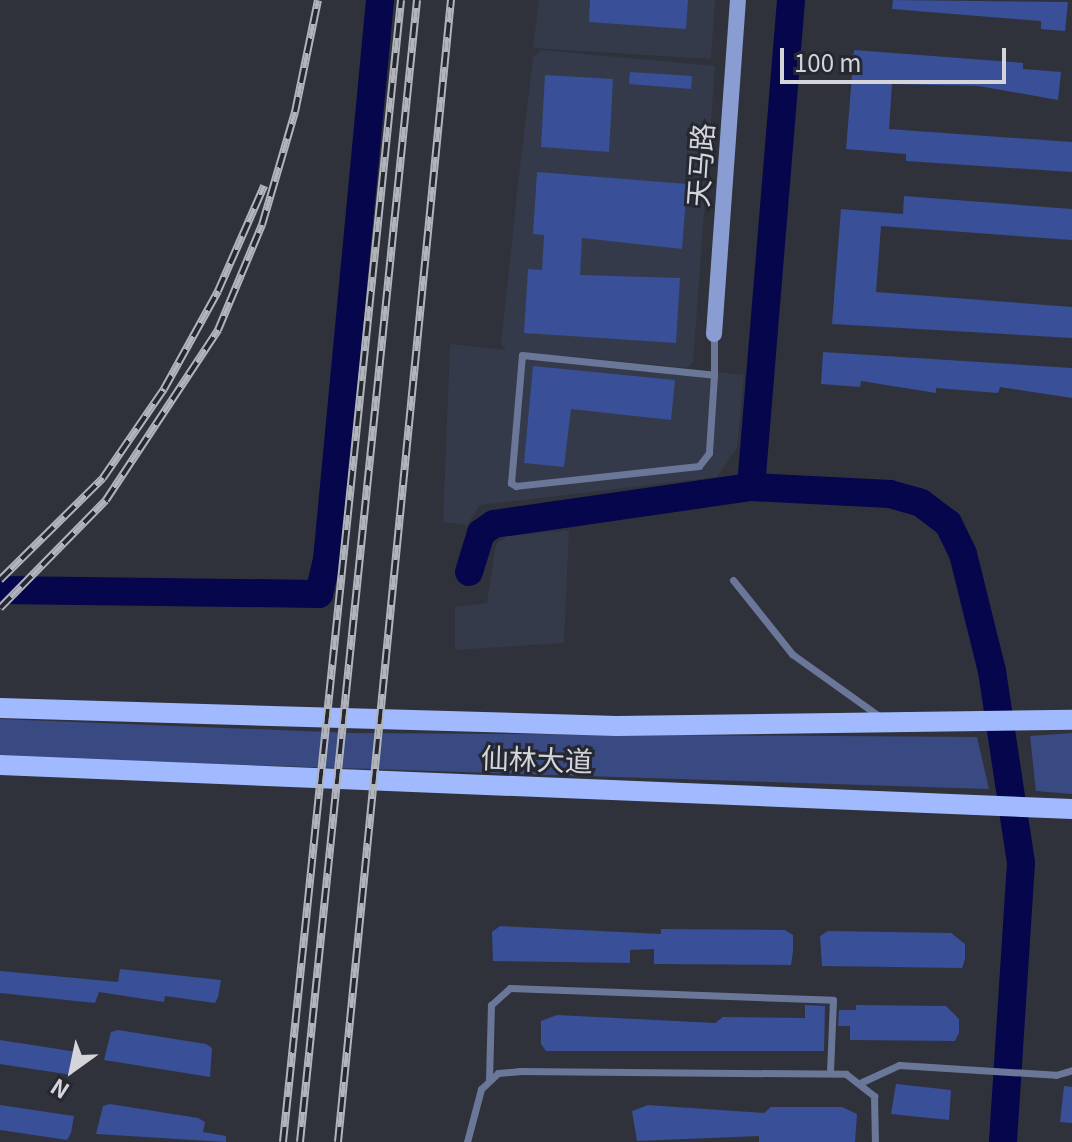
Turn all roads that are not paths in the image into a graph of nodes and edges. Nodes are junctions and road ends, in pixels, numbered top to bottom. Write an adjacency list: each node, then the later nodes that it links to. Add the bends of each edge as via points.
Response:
1 (738, 0): 2 (street, 天马路)
2 (714, 334): 3 (lane)
3 (714, 375): 3 (lane, via 709,453 699,466 511,483 522,355)
4 (733, 580): 7 (lane, via 792,654)
5 (0, 708): 7 (main road, 仙林大道, via 436,723)
6 (1072, 720): 7 (main road, 仙林大道)
7 (895, 725)
8 (0, 765): 9 (main road, 仙林大道)
9 (1072, 809)
10 (1072, 1070): 13 (lane, via 1056,1075 892,1065)
11 (830, 1072): 12 (lane, via 519,1071); 12 (lane, via 833,1000 510,988 491,1005); 13 (lane)
12 (489, 1080): 14 (lane, via 471,1108)
13 (862, 1082): 15 (lane, via 876,1105)
14 (467, 1142)
15 (875, 1142)

